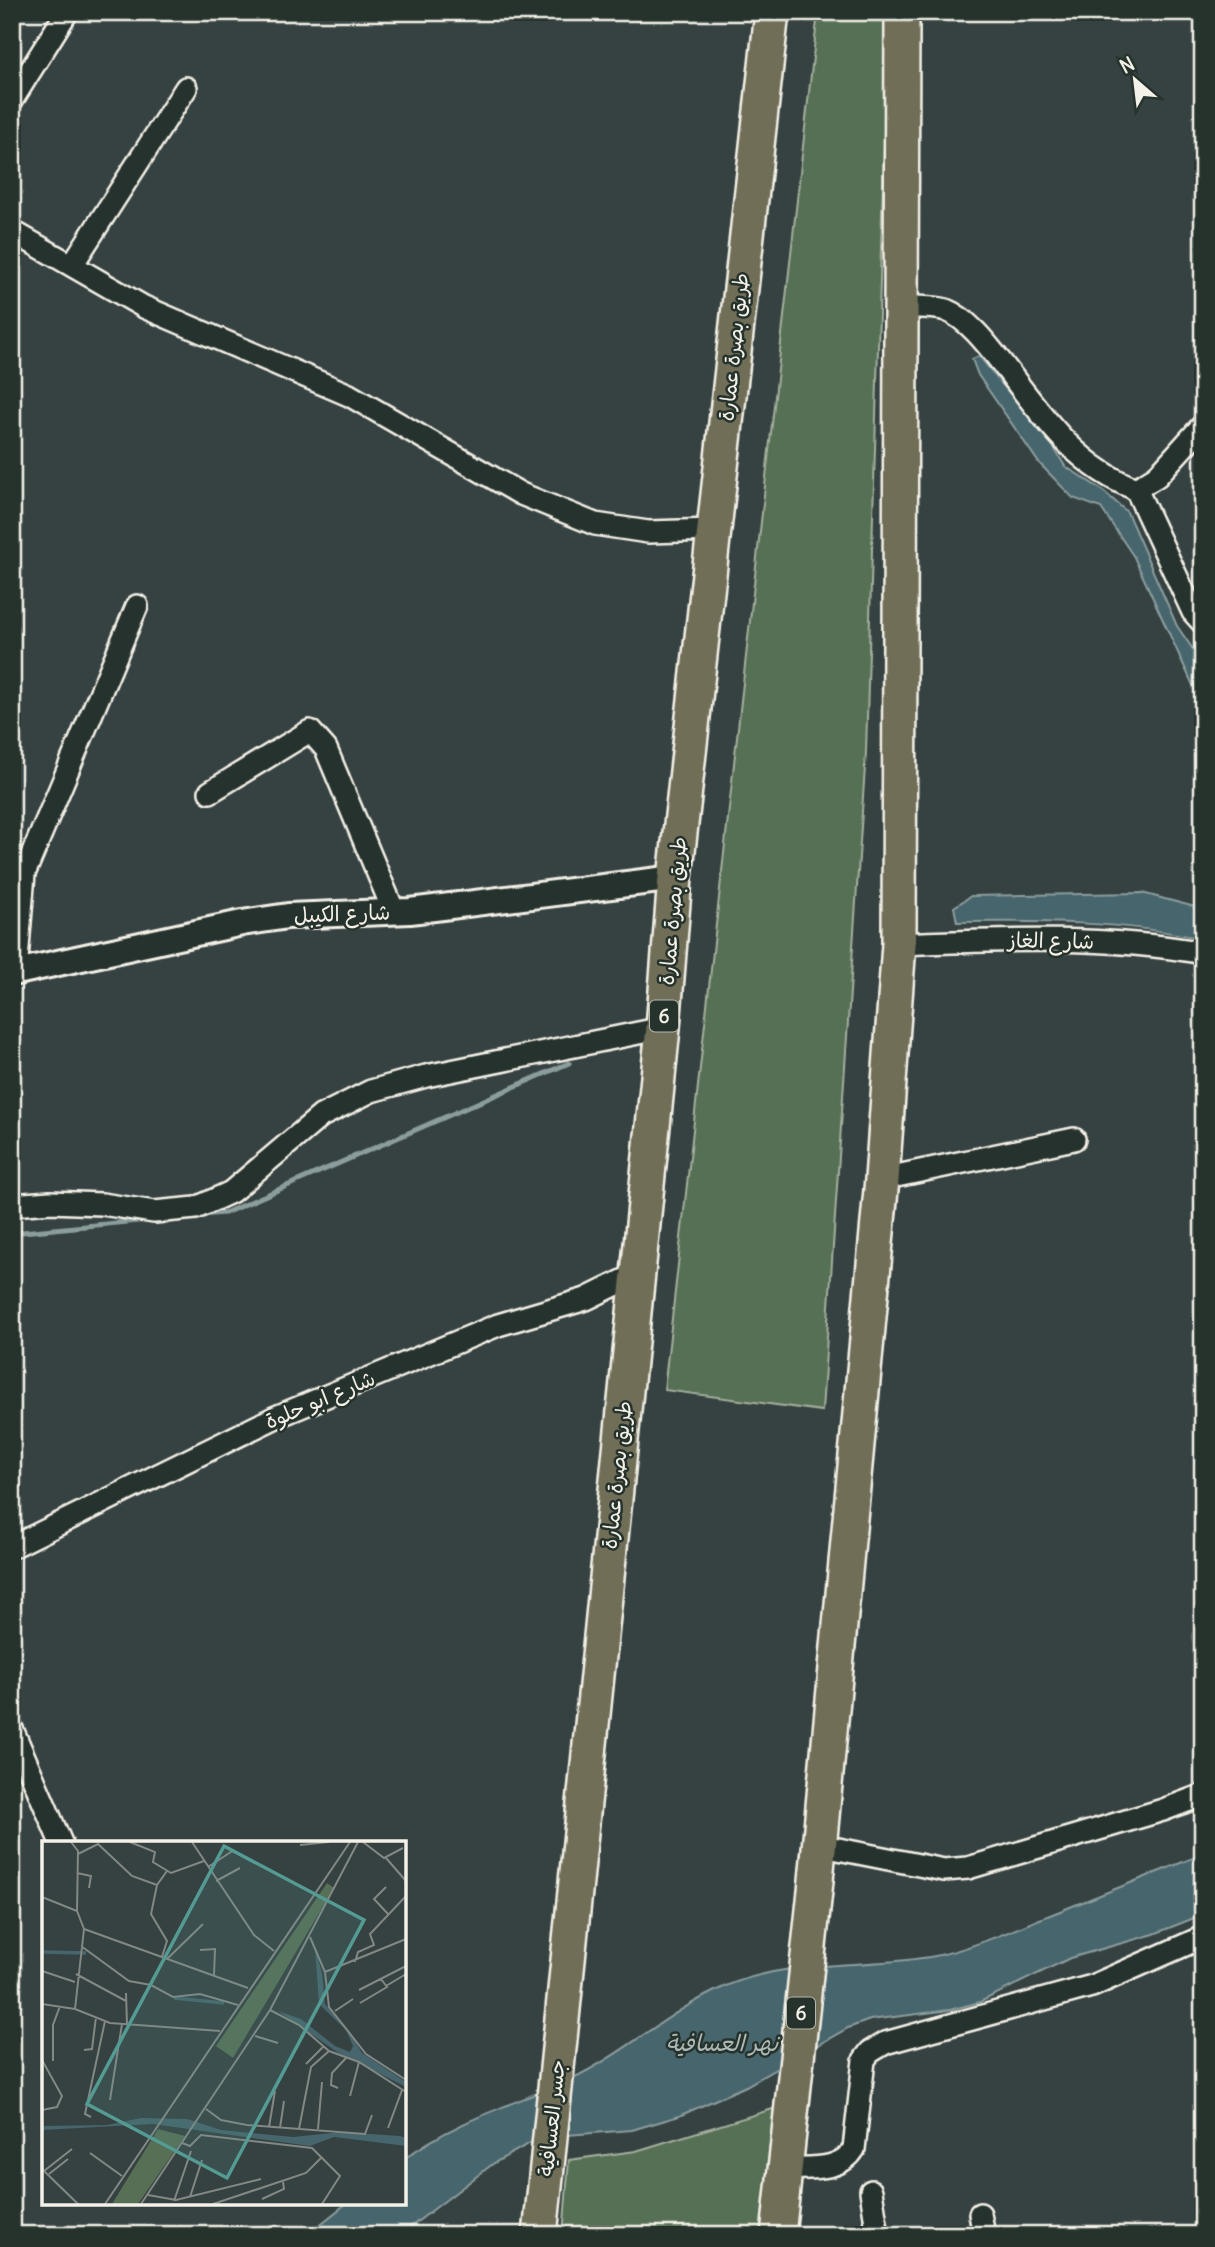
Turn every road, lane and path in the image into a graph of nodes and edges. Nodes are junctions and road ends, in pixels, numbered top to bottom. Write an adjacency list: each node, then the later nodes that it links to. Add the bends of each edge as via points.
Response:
1 (67, 12): 5 (street)
2 (772, 12): 11 (highway, طريق بصرة عمارة / 6)
3 (902, 12): 8 (highway, 6)
4 (186, 88): 7 (street)
5 (12, 100)
6 (12, 231): 7 (street)
7 (72, 265): 11 (street, via 144,307 349,395 521,494 595,524 648,532)
8 (903, 306): 10 (street, via 946,310 967,324 1070,450 1109,479); 17 (highway, 6)
9 (1203, 425): 10 (street, via 1157,476)
10 (1136, 489): 13 (street, via 1193,612)
11 (715, 530): 15 (highway, طريق بصرة عمارة / 6)
12 (137, 606): 19 (street, via 24,874)
13 (1203, 623)
14 (210, 792): 16 (street, via 310,731 326,749)
15 (675, 878): 16 (street, شارع الكيبل); 20 (highway, طريق بصرة عمارة / 6)
16 (394, 912): 19 (street, شارع الكيبل, via 288,916 242,923)
17 (900, 944): 18 (street, شارع الغاز, via 1044,939 1156,945); 22 (highway, 6)
18 (1203, 953)
19 (14, 973)
20 (663, 1028): 23 (street, via 371,1091 321,1116 231,1192 196,1208 154,1212 102,1204); 24 (highway, طريق بصرة عمارة / 6)
21 (1073, 1139): 22 (street)
22 (882, 1179): 29 (highway, 6)
23 (12, 1205)
24 (637, 1274): 25 (street, شارع ابو حلوة, via 586,1299 498,1325 276,1417); 31 (highway, طريق بصرة عمارة / 6)
25 (12, 1547)
26 (12, 1729): 28 (street)
27 (1203, 1795): 29 (street, via 968,1868 944,1870)
28 (60, 1841)
29 (818, 1845): 32 (highway, 6)
30 (1203, 1937): 32 (street, via 1092,1986 885,2043 864,2060 854,2149 848,2159 838,2165)
31 (562, 2020): 34 (highway, جسر العسافية / 6)
32 (785, 2169): 35 (highway, 6)
33 (871, 2191): 36 (street)
34 (541, 2226)
35 (778, 2235)
36 (878, 2235)

